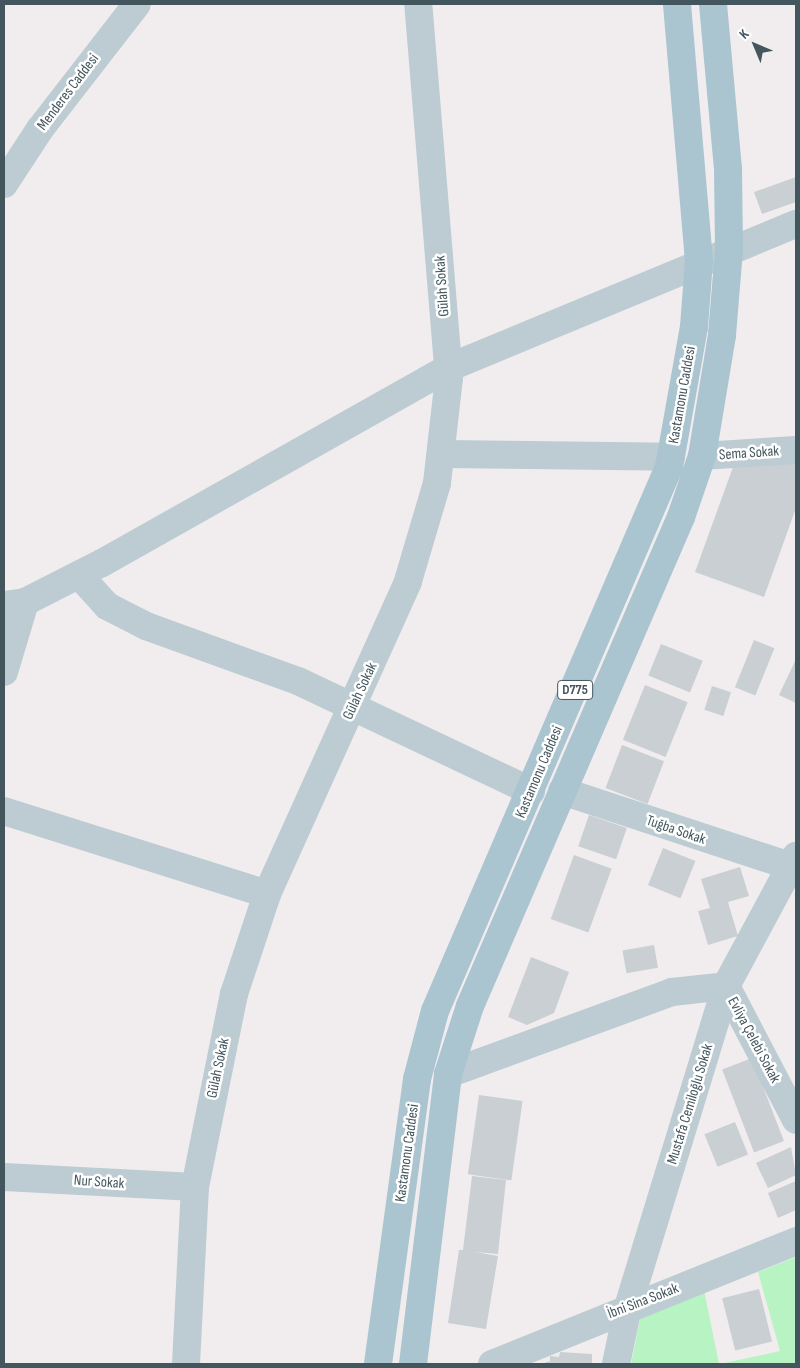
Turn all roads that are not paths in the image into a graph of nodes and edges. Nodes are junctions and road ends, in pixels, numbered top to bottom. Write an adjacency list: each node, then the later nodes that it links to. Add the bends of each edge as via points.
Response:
1 (136, 4): 5 (street, Menderes Caddesi, via 40,129)
2 (418, 4): 9 (street, Gülah Sokak)
3 (677, 4): 8 (main road, Kastamonu Caddesi / D775)
4 (713, 4): 7 (main road, Kastamonu Caddesi / D775, via 728,169)
5 (4, 184)
6 (796, 224): 7 (street)
7 (728, 250): 8 (street); 12 (main road, Kastamonu Caddesi / D775, via 722,335)
8 (699, 261): 9 (street); 13 (main road, Kastamonu Caddesi / D775, via 694,327)
9 (448, 368): 11 (street, Gülah Sokak); 14 (street)
10 (796, 450): 12 (street, Sema Sokak)
11 (441, 454): 13 (street); 17 (street, Gülah Sokak, via 408,581)
12 (702, 456): 19 (main road, Kastamonu Caddesi / D775, via 681,517)
13 (671, 457): 18 (main road, Kastamonu Caddesi / D775, via 659,496)
14 (79, 575): 15 (street); 17 (street, via 107,606 146,626 298,681)
15 (14, 604): 16 (street)
16 (4, 672)
17 (352, 708): 18 (street); 22 (street, Gülah Sokak)
18 (531, 791): 31 (main road, Kastamonu Caddesi / D775, via 425,1043)
19 (562, 792): 21 (street, Tuğba Sokak); 24 (main road, Kastamonu Caddesi / D775, via 470,1006)
20 (4, 810): 22 (street)
21 (794, 864): 23 (street, Mustafa Cemiloğlu Sokak)
22 (267, 894): 27 (street, Gülah Sokak, via 234,994)
23 (726, 986): 24 (street, via 672,992); 25 (street, Evliya Çelebi Sokak); 29 (street, Mustafa Cemiloğlu Sokak)
24 (448, 1074): 32 (main road, Kastamonu Caddesi / D775)
25 (796, 1120)
26 (4, 1177): 27 (street, Nur Sokak)
27 (195, 1187): 30 (street, Gülah Sokak)
28 (796, 1241): 29 (street, İbni Sina Sokak)
29 (628, 1307): 33 (street, İbni Sina Sokak); 34 (street, Mustafa Cemiloğlu Sokak)
30 (186, 1364)
31 (378, 1364)
32 (413, 1364)
33 (492, 1364)
34 (616, 1364)

